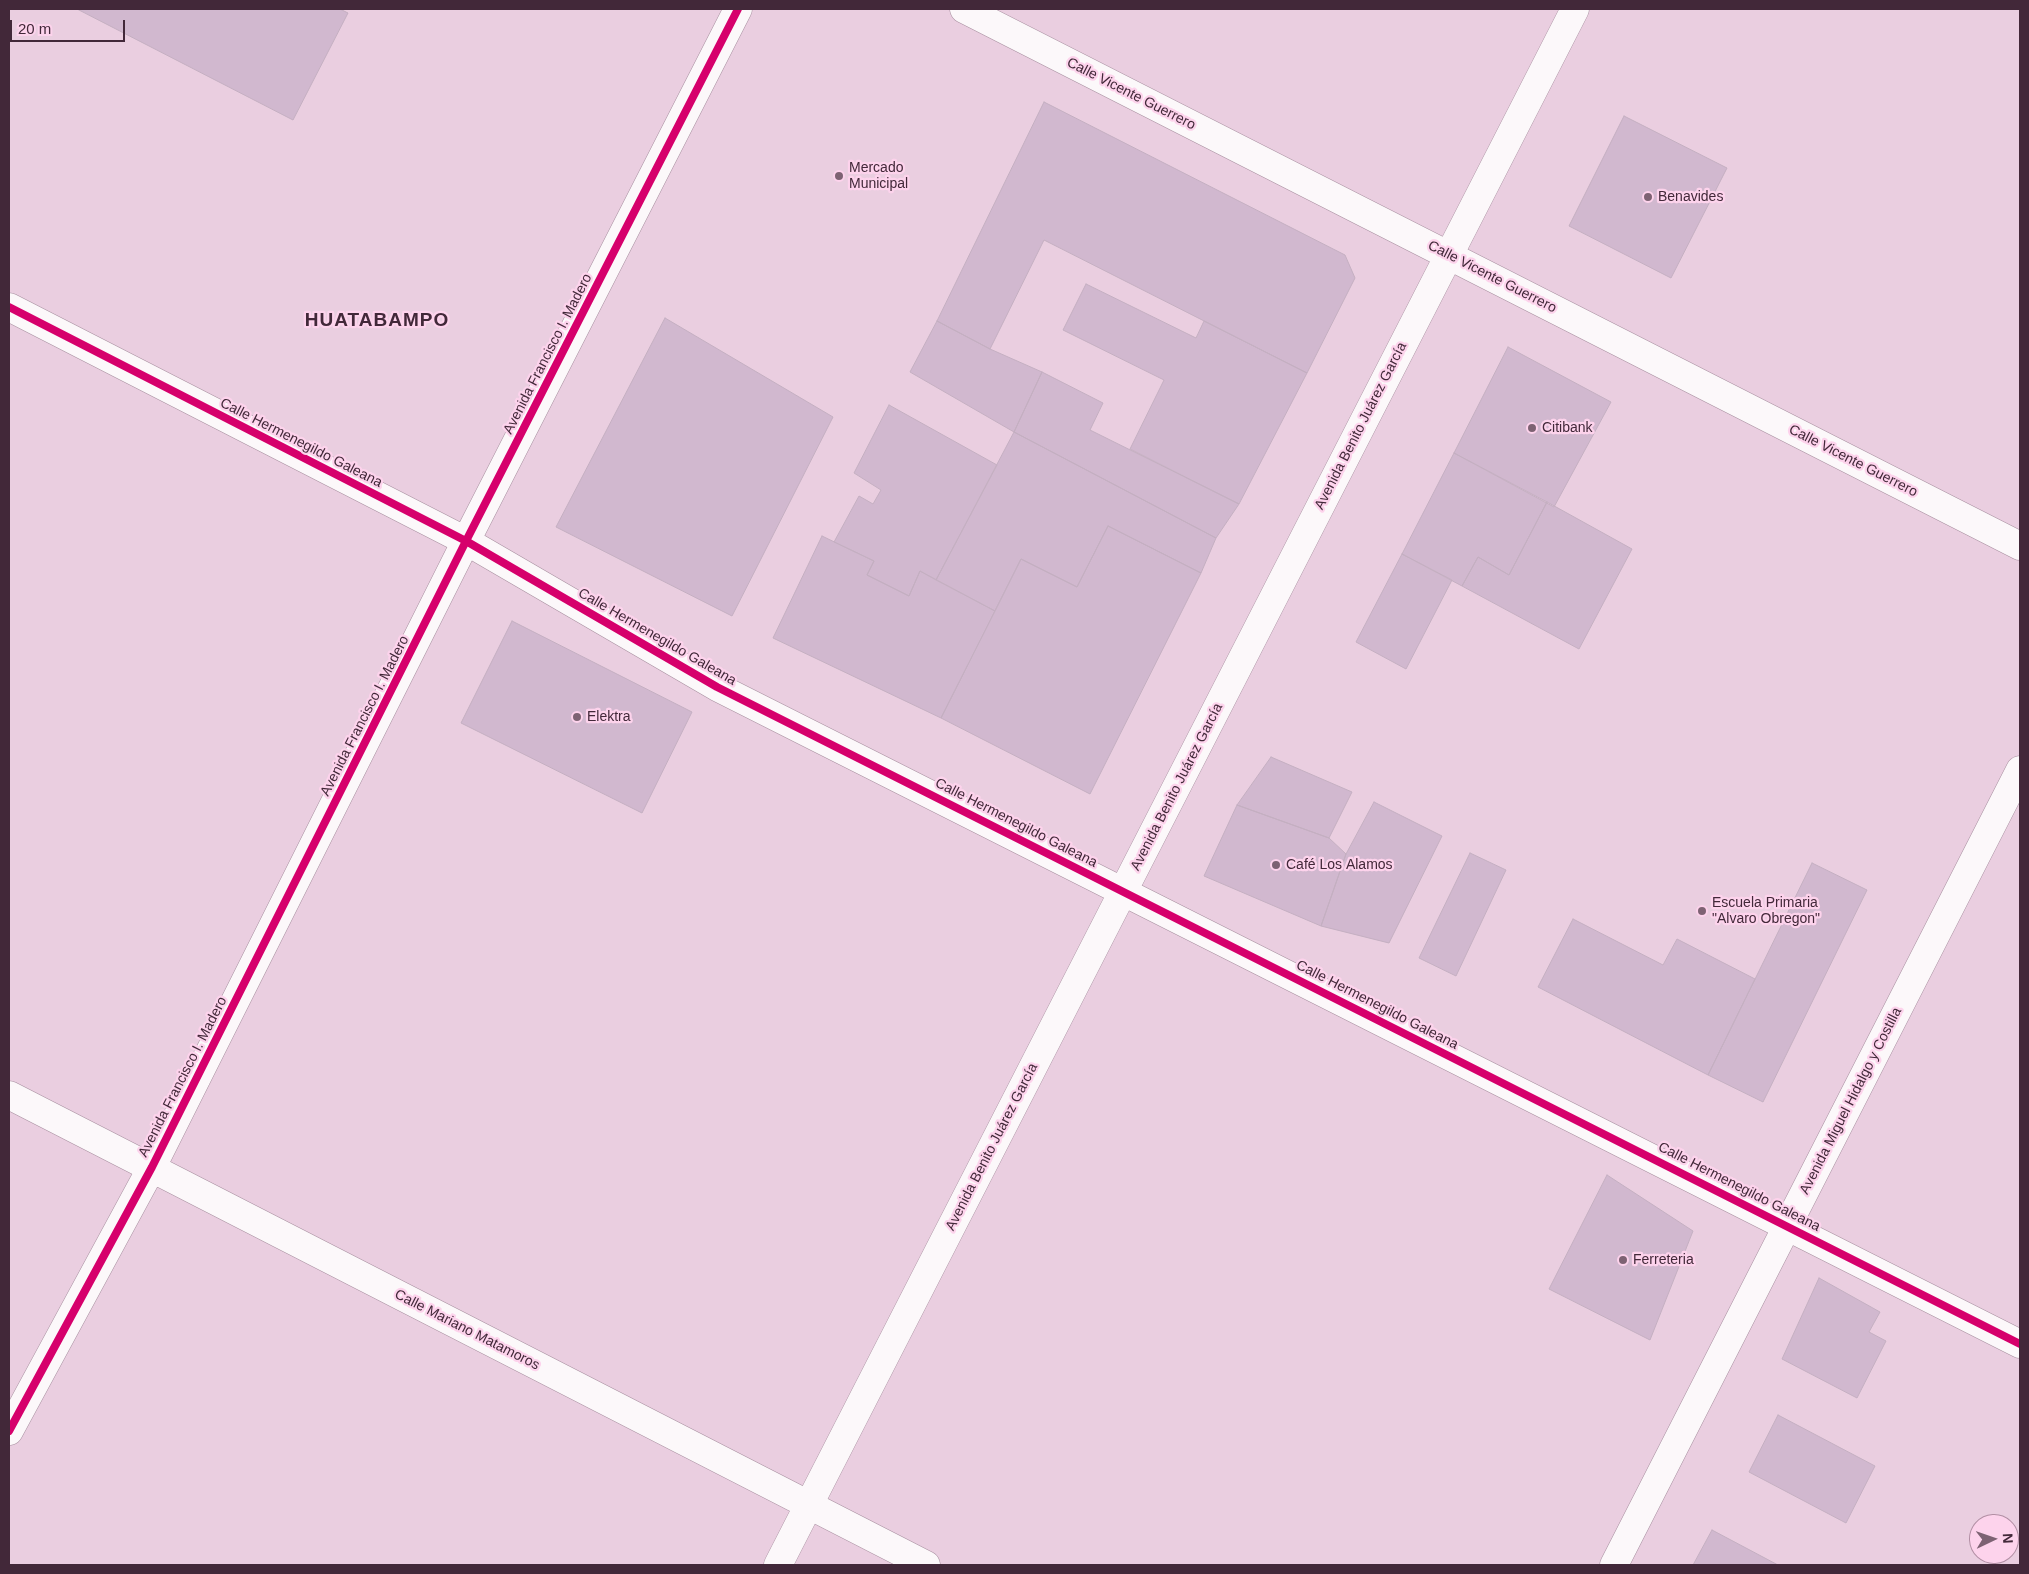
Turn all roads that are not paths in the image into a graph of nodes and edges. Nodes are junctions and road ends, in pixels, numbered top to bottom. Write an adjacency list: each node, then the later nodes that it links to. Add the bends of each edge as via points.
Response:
1 (738, 9): 6 (street, Avenida Francisco I. Madero)
2 (964, 9): 4 (street, Calle Vicente Guerrero)
3 (1575, 9): 4 (street, Avenida Benito Juárez García)
4 (1449, 256): 7 (street, Calle Vicente Guerrero); 9 (street, Avenida Benito Juárez García)
5 (9, 307): 6 (street, Calle Hermenegildo Galeana)
6 (466, 541): 9 (street, Calle Hermenegildo Galeana, via 717,687); 11 (street, Avenida Francisco I. Madero)
7 (2020, 546)
8 (2020, 770): 12 (street, Avenida Miguel Hidalgo y Costilla)
9 (1124, 891): 12 (street, Calle Hermenegildo Galeana); 15 (street, Avenida Benito Juárez García)
10 (9, 1094): 11 (street, Calle Mariano Matamoros)
11 (152, 1167): 14 (street, Avenida Francisco I. Madero); 15 (street, Calle Mariano Matamoros)
12 (1788, 1226): 13 (street, Calle Hermenegildo Galeana); 18 (street, Avenida Miguel Hidalgo y Costilla)
13 (2020, 1344)
14 (9, 1431)
15 (808, 1506): 16 (street, Avenida Benito Juárez García); 17 (street, Calle Mariano Matamoros)
16 (778, 1565)
17 (926, 1565)
18 (1614, 1565)

